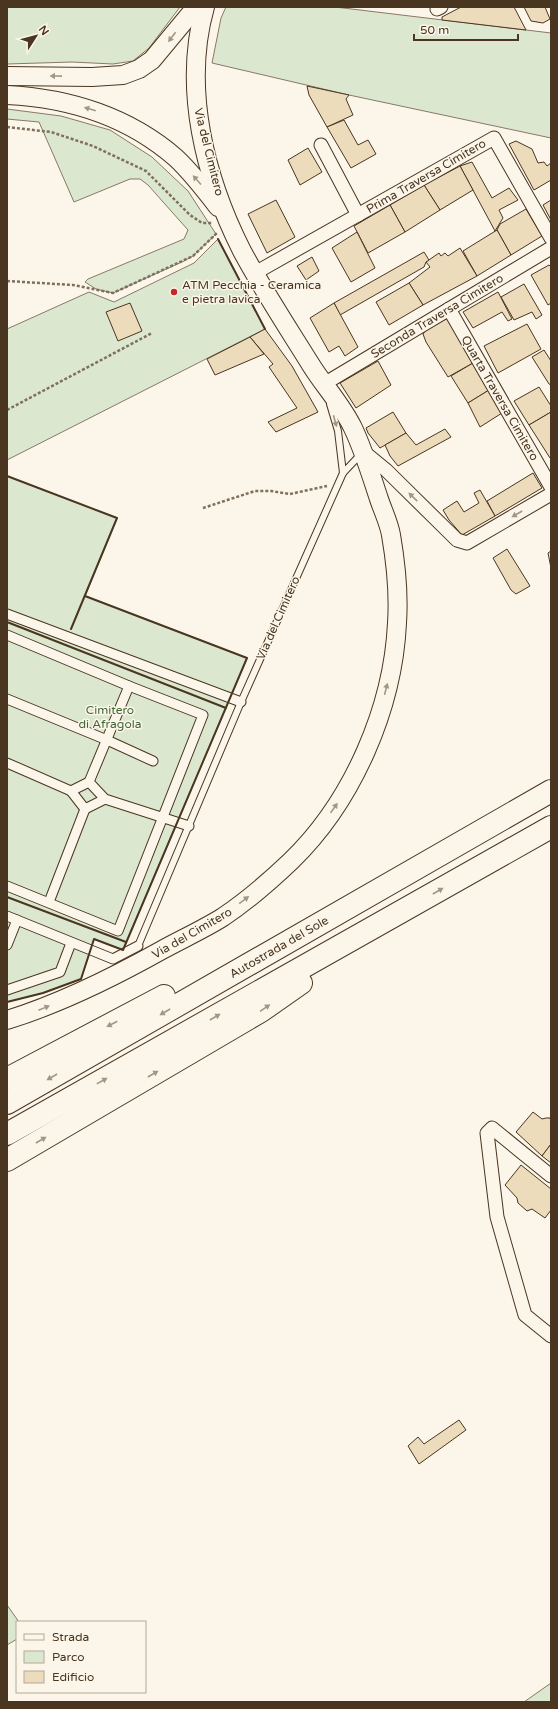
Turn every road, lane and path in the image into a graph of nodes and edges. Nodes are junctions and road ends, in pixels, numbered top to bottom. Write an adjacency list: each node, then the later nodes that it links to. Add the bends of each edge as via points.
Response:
1 (196, 7): 3 (main road, one-way to 3, via 152,60 139,69 123,75)
2 (205, 7): 8 (main road, Via del Cimitero, via 195,56 196,104 212,172)
3 (7, 76)
4 (7, 95): 8 (main road, one-way to 4, via 198,181 176,159 158,143 122,122 95,110 63,102)
5 (7, 127): 8 (path, via 51,132 93,146 146,171 190,215 202,223)
6 (321, 145): 7 (street, Prima Traversa Cimitero)
7 (358, 215): 9 (street, Prima Traversa Cimitero, via 494,138); 11 (street, Prima Traversa Cimitero)
8 (229, 222): 11 (main road, Via del Cimitero); 12 (path, via 193,256 113,293 73,285)
9 (551, 238)
10 (551, 248): 13 (street, Seconda Traversa Cimitero)
11 (255, 273): 15 (main road, Via del Cimitero)
12 (7, 281)
13 (449, 309): 15 (street, Seconda Traversa Cimitero); 20 (street, Quarta Traversa Cimitero)
14 (152, 333): 16 (path)
15 (324, 384): 17 (main road, Via del Cimitero, via 351,424); 18 (lane, one-way to 18, via 338,431)
16 (7, 410)
17 (363, 452): 18 (lane, Via del Cimitero); 21 (street, one-way to 17, via 467,543 458,540 386,470); 49 (main road, Via del Cimitero, one-way to 17, via 81,992 127,970 223,917 294,859 344,794 364,757 380,714 392,665 397,623 396,572 390,531)
18 (342, 473): 19 (lane, Via del Cimitero)
19 (338, 484): 22 (path, via 290,494 255,491); 27 (lane, Via del Cimitero)
20 (551, 487)
21 (551, 494)
22 (203, 508)
23 (7, 614): 27 (street)
24 (7, 635): 25 (street)
25 (129, 686): 28 (street); 37 (street, via 203,715)
26 (7, 699): 28 (street)
27 (241, 702): 38 (lane, Via del Cimitero)
28 (107, 740): 29 (street); 31 (street)
29 (153, 761)
30 (7, 763): 32 (street)
31 (89, 782): 32 (street); 34 (street)
32 (71, 791): 35 (street)
33 (551, 791): 36 (highway, Autostrada del Sole)
34 (105, 799): 35 (street); 37 (street)
35 (85, 809): 41 (street)
36 (517, 810): 50 (highway, one-way to 50); 51 (highway, Autostrada del Sole, one-way to 51)
37 (162, 818): 38 (street); 41 (street, via 118,931)
38 (189, 826): 47 (lane, Via del Cimitero)
39 (551, 827): 42 (highway, one-way to 39)
40 (7, 886): 41 (street)
41 (48, 902)
42 (416, 903): 52 (highway, one-way to 42); 53 (highway, one-way to 42, via 261,1011)
43 (7, 916): 44 (street)
44 (17, 920): 45 (street); 46 (street)
45 (71, 943): 47 (street, via 113,959); 48 (street, via 60,972)
46 (7, 945)
47 (138, 946)
48 (7, 990)
49 (7, 1020)
50 (7, 1079)
51 (7, 1103)
52 (7, 1134)
53 (7, 1160)
54 (551, 1176): 55 (street, via 492,1128 487,1133 497,1217 525,1315)
55 (551, 1336)

